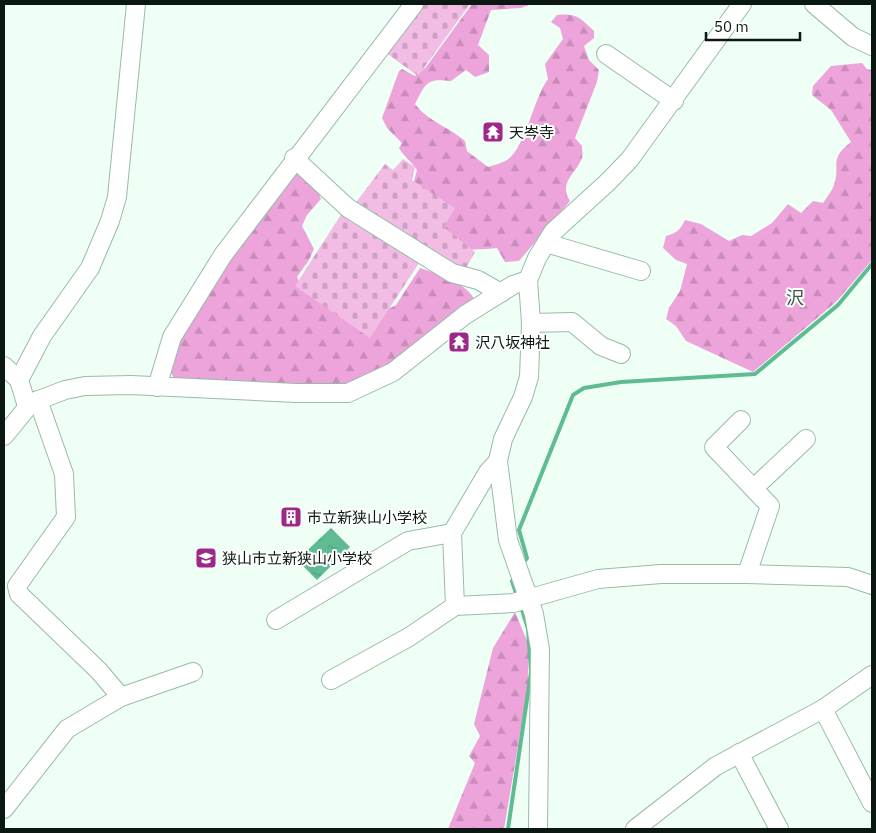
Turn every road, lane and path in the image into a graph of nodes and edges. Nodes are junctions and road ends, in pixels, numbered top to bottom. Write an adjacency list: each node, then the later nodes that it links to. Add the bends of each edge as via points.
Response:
1 (136, 4): 16 (street, via 113,213 90,268 42,336)
2 (414, 4): 8 (street)
3 (742, 4): 7 (street)
4 (814, 4): 5 (street, via 853,37)
5 (872, 46)
6 (606, 54): 7 (street)
7 (674, 101): 9 (street, via 610,181 553,232)
8 (294, 158): 12 (street, via 356,213 452,273 478,280); 17 (street, via 223,254 172,337)
9 (546, 243): 10 (street); 11 (street)
10 (641, 271)
11 (528, 280): 12 (street); 13 (street)
12 (501, 292): 17 (street, via 465,315 393,372 348,393)
13 (531, 323): 14 (street, via 572,322 601,346); 22 (street, via 527,382 503,438)
14 (621, 354)
15 (4, 366): 16 (street)
16 (20, 380): 18 (street)
17 (157, 387): 18 (street, via 85,386)
18 (32, 403): 20 (street); 33 (street, via 64,474 66,517 18,586 18,594)
19 (741, 420): 23 (street, via 714,447)
20 (4, 436)
21 (806, 439): 23 (street)
22 (498, 461): 24 (street, via 488,472); 27 (street, via 508,540)
23 (754, 488): 25 (street, via 770,506)
24 (452, 533): 28 (street); 29 (street, via 408,541)
25 (747, 574): 26 (street, via 848,577); 27 (street, via 661,574 598,579)
26 (872, 585)
27 (529, 600): 28 (street); 38 (street, via 540,649)
28 (455, 606): 32 (street, via 410,637)
29 (276, 620)
30 (193, 672): 33 (street)
31 (872, 675): 34 (street)
32 (331, 680)
33 (121, 697): 37 (street, via 67,729)
34 (822, 709): 35 (street); 36 (street)
35 (739, 753): 39 (street, via 695,780); 40 (street)
36 (872, 803)
37 (4, 809)
38 (538, 829)
39 (635, 829)
40 (779, 829)

